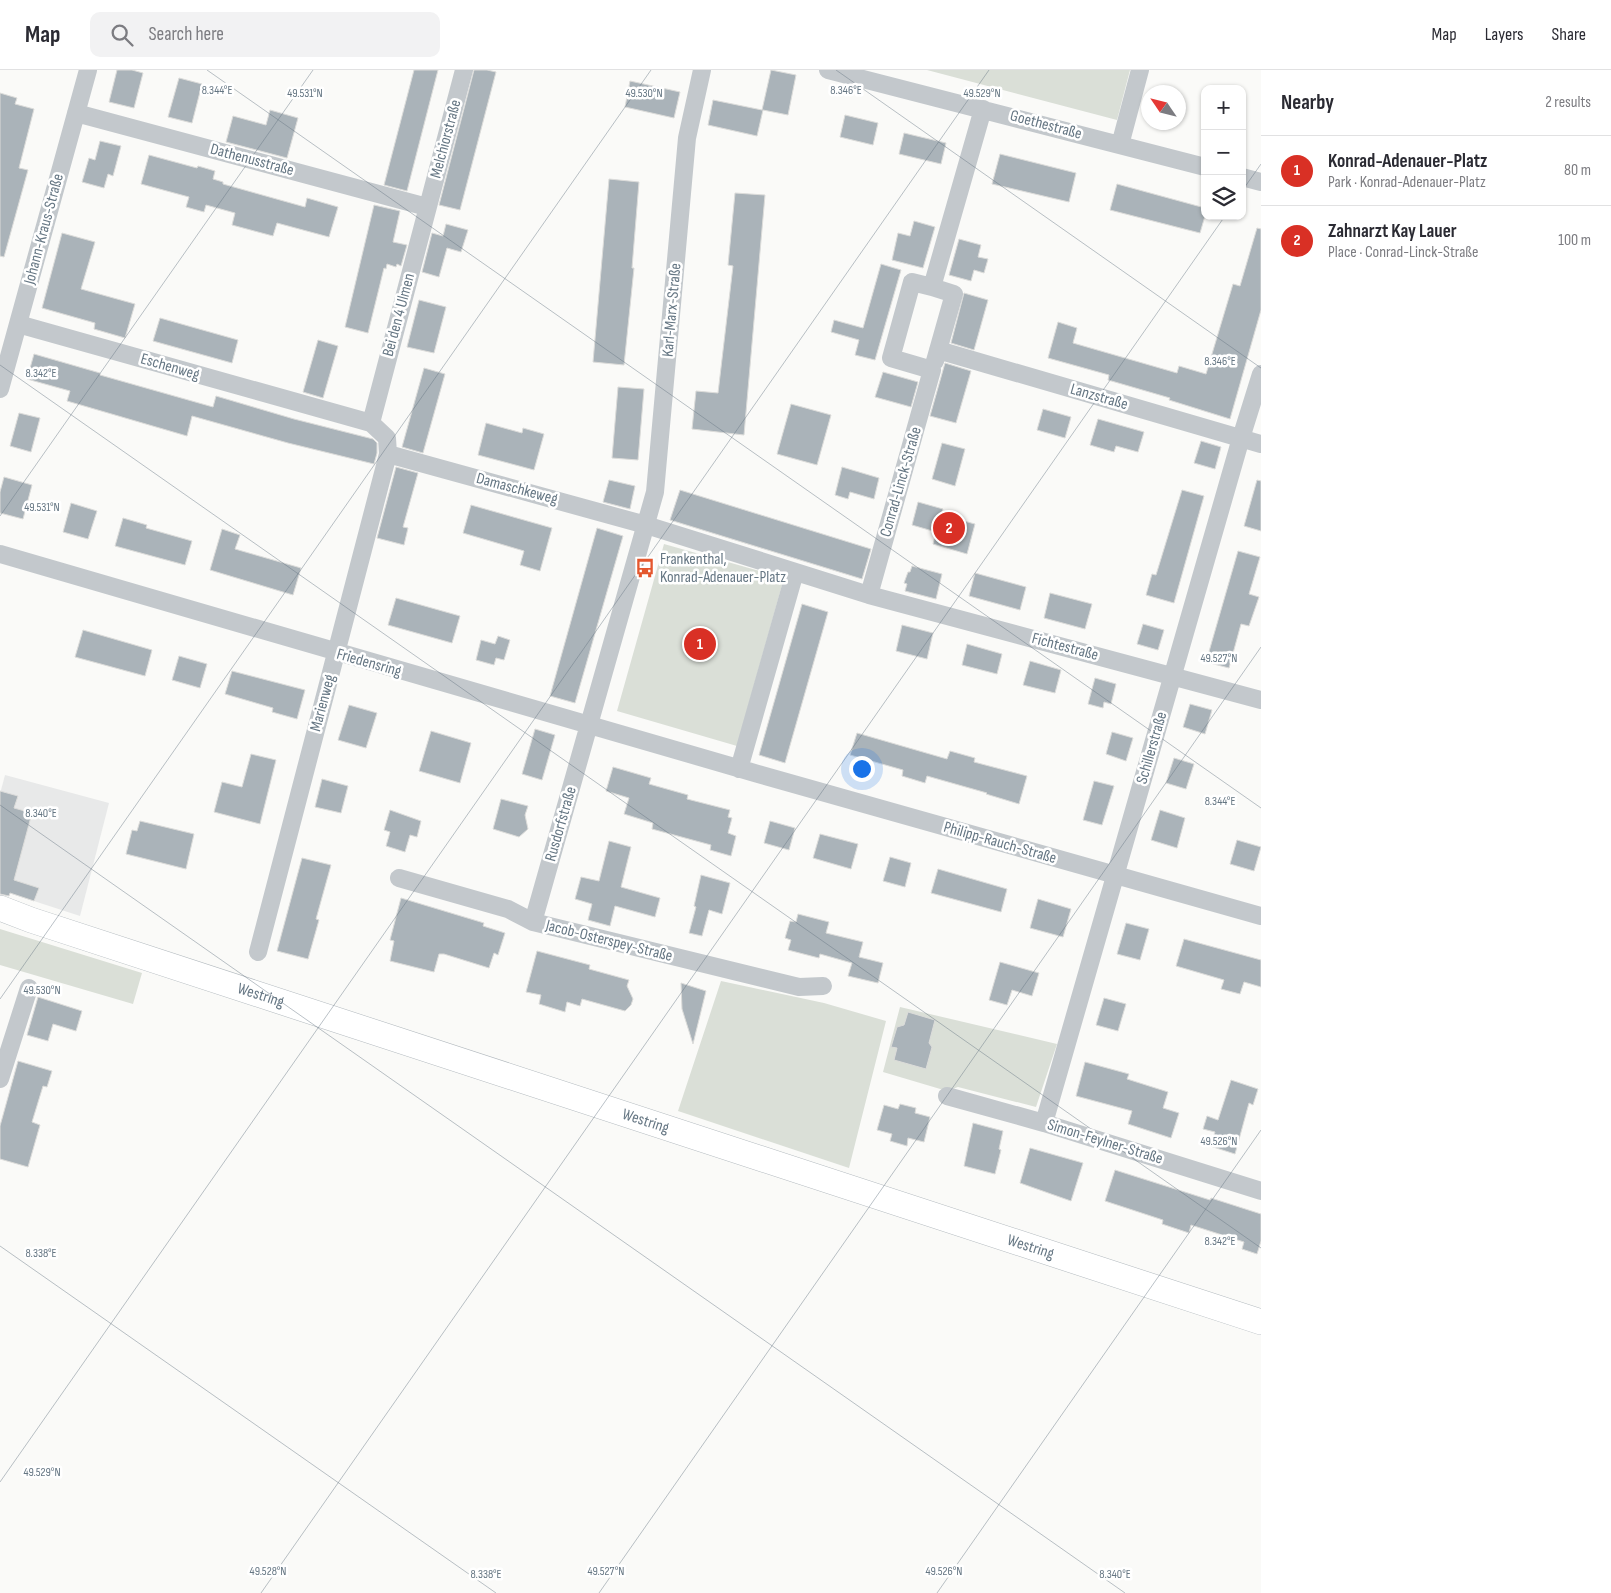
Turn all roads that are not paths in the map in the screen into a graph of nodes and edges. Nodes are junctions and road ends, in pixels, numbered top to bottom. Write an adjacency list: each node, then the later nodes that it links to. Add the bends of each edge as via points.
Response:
1 (88, 70): 7 (street, Johann-Kraus-Straße)
2 (464, 70): 12 (street, Melchiorstraße)
3 (702, 70): 23 (street, Karl-Marx-Straße, via 687,138 655,492)
4 (828, 70): 6 (street, Goethestraße)
5 (1140, 70): 8 (street)
6 (983, 109): 8 (street, Goethestraße); 13 (street)
7 (76, 113): 12 (street, Dathenusstraße); 14 (street, Johann-Kraus-Straße)
8 (1120, 145): 9 (street, Goethestraße)
9 (1201, 166)
10 (1246, 178): 11 (street)
11 (1261, 182)
12 (427, 207): 19 (street, Bei den 4 Ulmen)
13 (932, 288): 15 (street, Conrad-Linck-Straße, via 954,294); 16 (street, Conrad-Linck-Straße, via 912,282 891,358)
14 (18, 324): 18 (street, Johann-Kraus-Straße); 19 (street, Eschenweg)
15 (938, 350): 16 (street, Conrad-Linck-Straße); 20 (street, Lanzstraße)
16 (932, 370): 26 (street, Conrad-Linck-Straße)
17 (1261, 374): 20 (street, Schillerstraße)
18 (0, 389)
19 (371, 423): 22 (street, via 387,438)
20 (1241, 438): 21 (street, Lanzstraße); 28 (street, Schillerstraße)
21 (1261, 444)
22 (388, 454): 23 (street, Damaschkeweg); 27 (street, Marienweg)
23 (646, 524): 25 (street, Damaschkeweg); 30 (street, Karl-Marx-Straße)
24 (0, 554): 27 (street, Friedensring)
25 (795, 572): 26 (street, Fichtestraße); 31 (street)
26 (869, 595): 28 (street, Fichtestraße)
27 (336, 654): 30 (street, Friedensring); 39 (street, Marienweg)
28 (1172, 676): 29 (street, Fichtestraße); 32 (street, Schillerstraße)
29 (1261, 700)
30 (589, 726): 31 (street, Friedensring); 38 (street, Rusdorfstraße)
31 (739, 769): 32 (street, Philipp-Rauch-Straße)
32 (1115, 875): 36 (street, Philipp-Rauch-Straße); 44 (street, Schillerstraße)
33 (399, 878): 38 (street, Jacob-Osterspey-Straße, via 508,909)
34 (0, 908): 37 (main road, Westring)
35 (0, 912): 37 (main road, Westring)
36 (1261, 916)
37 (31, 920): 46 (main road, Westring)
38 (533, 922): 40 (street, Jacob-Osterspey-Straße, via 799,987)
39 (258, 952)
40 (823, 986)
41 (29, 988): 42 (street)
42 (0, 1079)
43 (947, 1096): 44 (street, Simon-Feylner-Straße)
44 (1044, 1123): 45 (street, Simon-Feylner-Straße)
45 (1261, 1191)
46 (1261, 1322)

